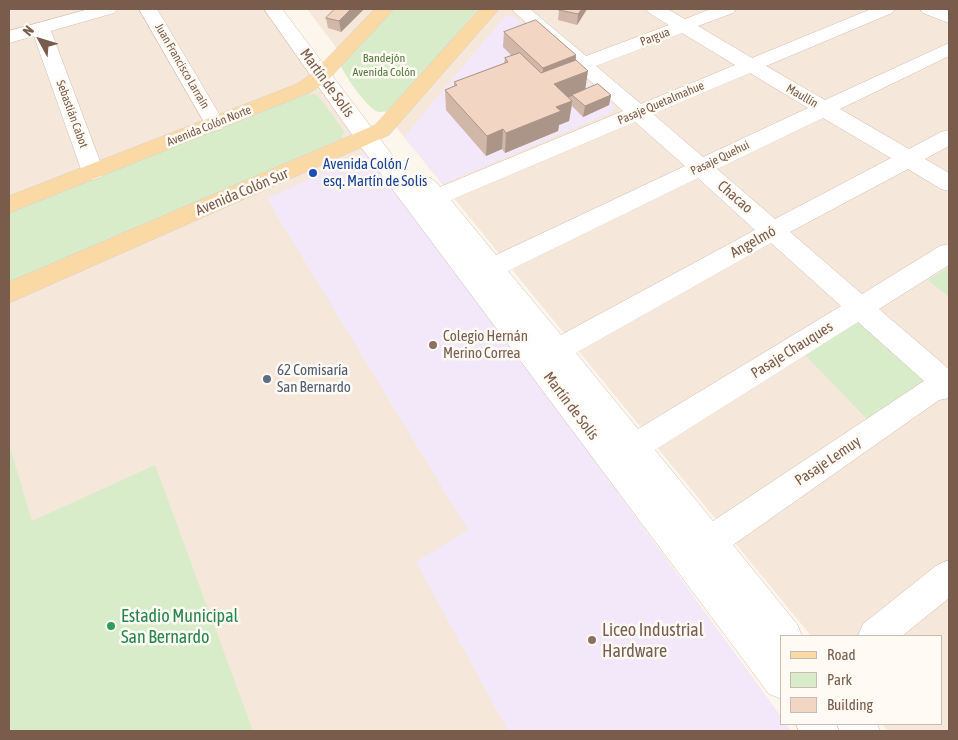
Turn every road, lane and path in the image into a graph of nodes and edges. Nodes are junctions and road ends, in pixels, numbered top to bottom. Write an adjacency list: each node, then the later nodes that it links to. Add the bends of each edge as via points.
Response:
1 (108, 9): 13 (street)
2 (148, 9): 21 (street, Juan Francisco Larraín)
3 (274, 9): 16 (street, Martín de Solís)
4 (385, 9): 16 (main road, Avenida Colón Norte)
5 (490, 9): 22 (main road, Avenida Colón Sur)
6 (727, 9): 12 (street, Pargua)
7 (886, 9): 18 (street, Pasaje Quetalmahue)
8 (929, 9): 11 (street)
9 (654, 10): 12 (street, Maullín)
10 (535, 13): 17 (street, Chacao)
11 (949, 18)
12 (683, 26): 17 (street, Pargua); 18 (street, Maullín)
13 (41, 28): 14 (street); 26 (street, Sebastián Cabot)
14 (9, 37)
15 (949, 49): 19 (street, Pasaje Quehui)
16 (325, 61): 21 (main road, Avenida Colón Norte, via 293,93); 22 (street, Martín de Solís)
17 (583, 64): 20 (street, Chacao)
18 (750, 66): 19 (street, Maullín); 20 (street, Pasaje Quetalmahue)
19 (824, 109): 24 (street, Maullín); 25 (street, Pasaje Quehui)
20 (638, 113): 25 (street, Chacao); 28 (street, Pasaje Quetalmahue)
21 (215, 124): 26 (main road, Avenida Colón Norte)
22 (374, 134): 28 (street, Martín de Solís); 33 (main road, Avenida Colón Sur); 42 (street, Martín de Solís)
23 (949, 137): 24 (street, Angelmó)
24 (909, 159): 27 (street, Maullín); 30 (street, Angelmó)
25 (701, 167): 30 (street, Chacao); 32 (street, Pasaje Quehui)
26 (93, 172): 29 (main road, Avenida Colón Norte)
27 (949, 183)
28 (436, 198): 32 (street, Martín de Solís)
29 (9, 206)
30 (773, 231): 34 (street, Chacao); 35 (street, Angelmó)
31 (949, 253): 34 (street, Pasaje Chauques)
32 (492, 268): 35 (street, Martín de Solís)
33 (9, 293)
34 (860, 308): 36 (street, Chacao); 37 (street, Pasaje Chauques)
35 (557, 350): 37 (street, Martín de Solís)
36 (949, 386): 38 (street, Pasaje Lemuy, via 932,390)
37 (634, 447): 38 (street, Martín de Solís)
38 (710, 542): 40 (street, Martín de Solís)
39 (949, 577): 41 (street)
40 (784, 635)
41 (876, 635)
42 (780, 678)

